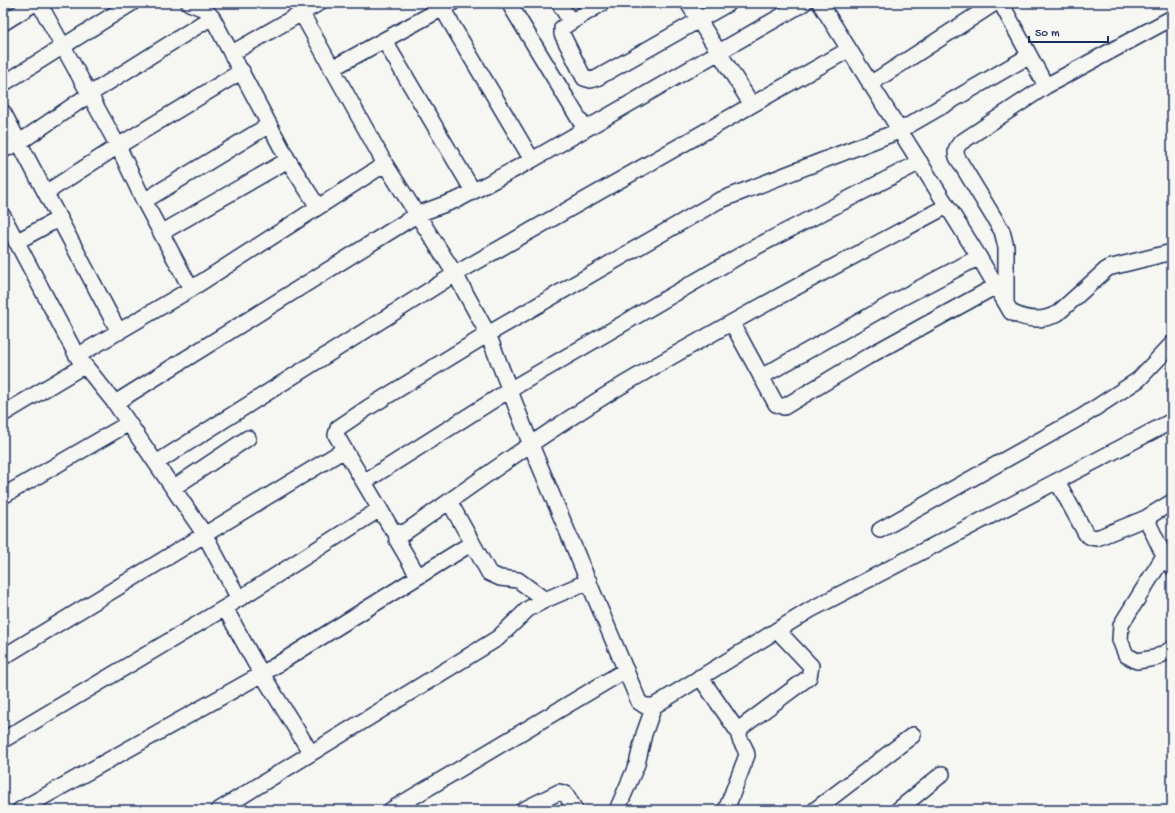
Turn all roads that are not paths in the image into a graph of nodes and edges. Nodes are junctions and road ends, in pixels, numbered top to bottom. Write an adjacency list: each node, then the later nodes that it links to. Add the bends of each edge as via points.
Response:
1 (35, 3): 21 (street)
2 (39, 3): 23 (street)
3 (132, 3): 23 (street)
4 (189, 3): 17 (street)
5 (319, 3): 16 (street)
6 (509, 3): 37 (street)
7 (559, 3): 20 (street)
8 (602, 3): 20 (street)
9 (688, 3): 19 (street)
10 (729, 3): 19 (street)
11 (804, 3): 26 (street)
12 (820, 3): 24 (street)
13 (995, 3): 31 (street)
14 (1001, 3): 27 (street)
15 (447, 6): 22 (street); 43 (street)
16 (299, 8): 25 (street); 28 (street)
17 (212, 17): 25 (street); 33 (street)
18 (1172, 18): 32 (street)
19 (699, 20): 20 (street, via 591,80 584,78 562,34 562,28); 26 (street)
20 (571, 22)
21 (3, 23)
22 (384, 40): 28 (street); 46 (street)
23 (63, 46): 30 (street); 33 (street)
24 (848, 50): 31 (street); 34 (street)
25 (232, 53): 29 (street)
26 (719, 53): 34 (street); 37 (street)
27 (1029, 56): 32 (street); 38 (street)
28 (331, 69): 45 (street)
29 (242, 71): 36 (street); 40 (street)
30 (3, 84)
31 (870, 84): 38 (street)
32 (1046, 86): 61 (street, via 960,143 955,152 1002,232 1006,247)
33 (90, 94): 39 (street); 40 (street)
34 (752, 105): 58 (street)
35 (3, 112): 39 (street)
36 (269, 125): 42 (street); 48 (street)
37 (585, 129): 43 (street)
38 (899, 131): 44 (street); 64 (street, via 718,201)
39 (20, 142): 41 (street); 47 (street)
40 (118, 146): 47 (street); 48 (street)
41 (3, 150)
42 (288, 160): 50 (street); 54 (street)
43 (532, 160): 46 (street)
44 (920, 162): 49 (street); 68 (street, via 746,252)
45 (385, 164): 50 (street); 51 (street)
46 (473, 191): 51 (street)
47 (47, 192): 53 (street)
48 (144, 201): 54 (street)
49 (947, 206): 57 (street); 62 (street)
50 (318, 207): 60 (street)
51 (418, 214): 58 (street); 69 (street)
52 (3, 216): 55 (street)
53 (60, 218): 55 (street); 63 (street)
54 (162, 233): 60 (street)
55 (16, 242): 66 (street)
56 (1172, 252): 61 (street, via 1108,268 1050,318 1042,320 1019,316)
57 (979, 257): 59 (street); 67 (street, via 902,297)
58 (455, 274): 64 (street); 76 (street)
59 (996, 286): 61 (street); 67 (street, via 867,357 790,405 784,407 776,404)
60 (191, 289): 63 (street)
61 (1006, 306)
62 (732, 323): 67 (street); 74 (street, via 625,384)
63 (120, 332): 66 (street)
64 (488, 334): 68 (street); 75 (street, via 338,428 336,435)
65 (1172, 344): 85 (street, via 1138,380 1083,416)
66 (80, 361): 69 (street); 70 (street)
67 (761, 377)
68 (511, 390): 74 (street); 78 (street)
69 (115, 403): 72 (street)
70 (3, 414)
71 (1172, 421): 77 (street)
72 (129, 423): 76 (street); 80 (street)
73 (248, 438): 79 (street)
74 (531, 445): 81 (street); 91 (street)
75 (344, 450): 78 (street); 87 (street)
76 (156, 462): 79 (street)
77 (1057, 481): 84 (street, via 1090,537 1097,538); 95 (street)
78 (364, 482): 83 (street)
79 (173, 488): 87 (street)
80 (3, 496)
81 (449, 501): 86 (street, via 404,533); 88 (street)
82 (1172, 502): 84 (street)
83 (380, 509): 86 (street); 92 (street)
84 (1146, 518): 89 (street)
85 (880, 530)
86 (396, 532): 90 (street, via 397,540)
87 (205, 535): 92 (street); 97 (street)
88 (472, 543): 90 (street); 93 (street, via 489,573 500,578 518,580)
89 (1168, 561): 96 (street, via 1121,625 1120,640 1126,655 1137,661 1155,658)
90 (418, 576): 99 (street)
91 (589, 582): 93 (street); 98 (street)
92 (238, 599): 94 (street)
93 (545, 600): 105 (street, via 522,614 498,638)
94 (225, 608): 99 (street); 104 (street)
95 (777, 630): 100 (street); 102 (street, via 811,666 809,677 742,727)
96 (1172, 649)
97 (3, 657)
98 (626, 670): 101 (street, via 640,702 645,706); 109 (street)
99 (262, 674): 105 (street); 107 (street)
100 (700, 677): 101 (street); 102 (street)
101 (654, 706): 112 (street, via 637,764)
102 (739, 733): 113 (street, via 747,755)
103 (913, 735): 114 (street)
104 (3, 740)
105 (311, 753): 108 (street)
106 (942, 774): 115 (street)
107 (20, 810)
108 (219, 810)
109 (391, 810)
110 (523, 810): 111 (street, via 559,792 566,794)
111 (575, 810)
112 (617, 810)
113 (726, 810)
114 (815, 810)
115 (898, 810)

